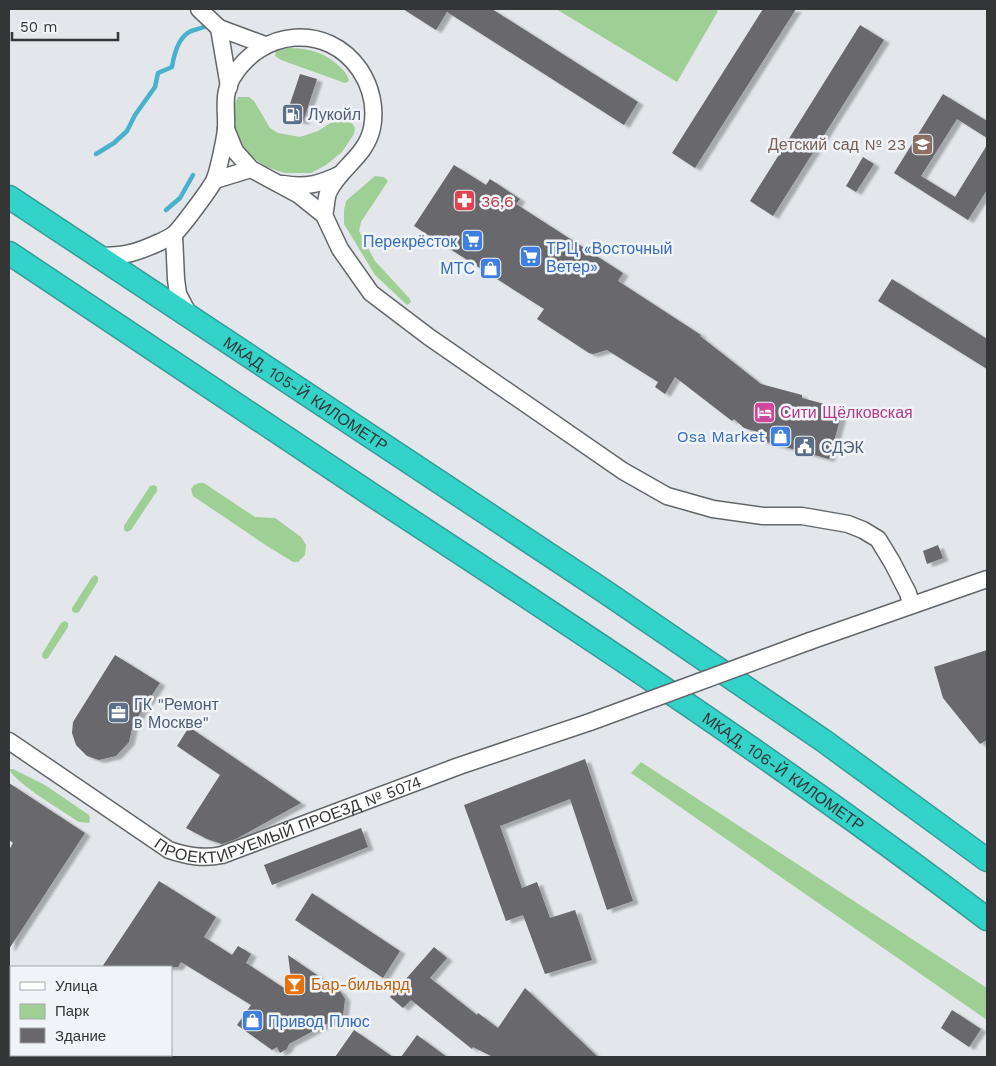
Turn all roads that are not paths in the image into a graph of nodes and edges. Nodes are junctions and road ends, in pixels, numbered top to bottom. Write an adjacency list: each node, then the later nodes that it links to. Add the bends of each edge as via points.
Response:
1 (202, 11): 2 (street)
2 (219, 28): 3 (street); 4 (street)
3 (265, 45): 4 (street, via 246,59); 7 (street, via 288,38 319,40 353,60 366,79 373,104 372,128 362,152)
4 (229, 87): 5 (street, via 224,104)
5 (226, 130): 6 (street, via 235,151); 8 (street)
6 (251, 169): 8 (street); 9 (street)
7 (340, 174): 9 (street, via 320,184 297,187); 11 (street, via 328,194)
8 (214, 180): 12 (street)
9 (275, 183): 11 (street, via 299,195)
10 (9, 197): 14 (highway, МКАД, 105-Й КИЛОМЕТР)
11 (324, 215): 17 (street, via 340,249 371,293 623,471 667,496 713,509 762,516 802,516 863,530 878,539)
12 (174, 235): 14 (street, via 122,256); 15 (street, via 178,294)
13 (9, 253): 20 (highway, МКАД, 106-Й КИЛОМЕТР, via 797,779)
14 (98, 256): 15 (highway, МКАД, 105-Й КИЛОМЕТР)
15 (189, 316): 19 (highway, МКАД, 105-Й КИЛОМЕТР, via 824,740)
16 (987, 579): 17 (street, ПРОЕКТИРУЕМЫЙ ПРОЕЗД № 5074)
17 (911, 604): 18 (street, ПРОЕКТИРУЕМЫЙ ПРОЕЗД № 5074, bridge, via 210,857 169,850)
18 (9, 741)
19 (987, 860)
20 (987, 919)

